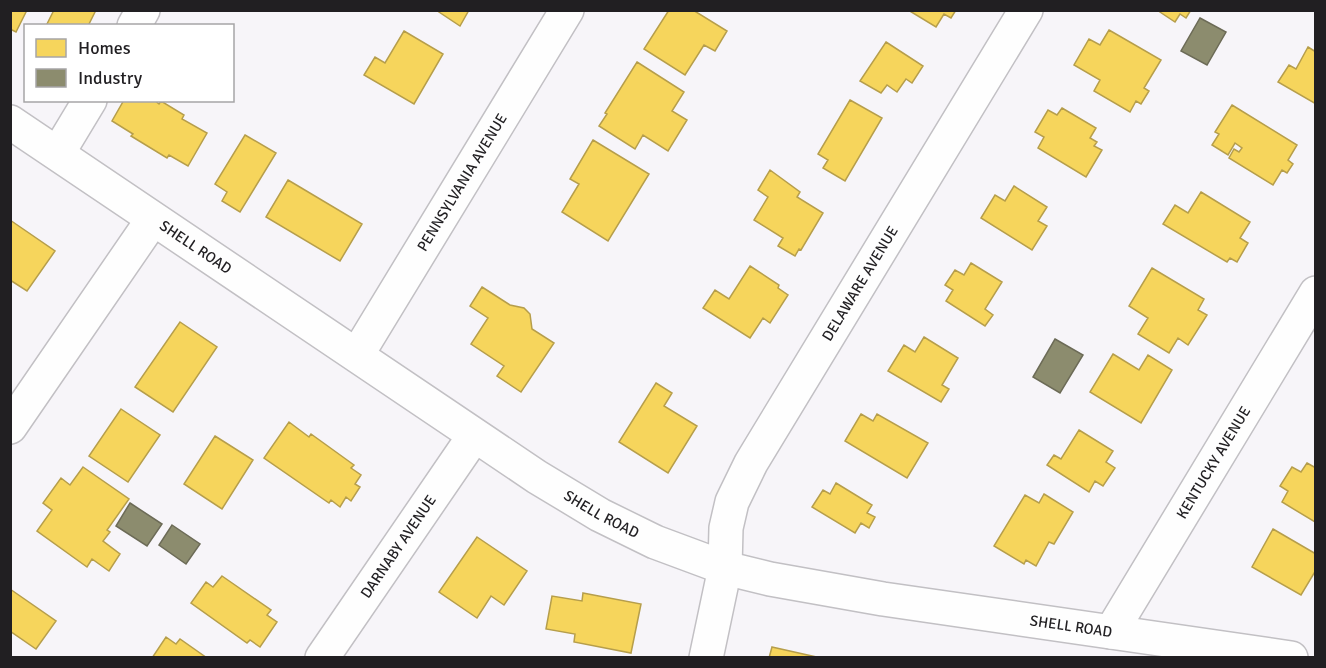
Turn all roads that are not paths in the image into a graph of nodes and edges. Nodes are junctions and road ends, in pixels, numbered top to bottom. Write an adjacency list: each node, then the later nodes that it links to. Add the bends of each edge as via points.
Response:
1 (143, 10): 4 (street)
2 (567, 10): 10 (street, PENNSYLVANIA AVENUE)
3 (1026, 10): 13 (street, DELAWARE AVENUE, via 751,463 732,502 726,528)
4 (135, 24)
5 (89, 102): 7 (street)
6 (10, 122): 7 (street, SHELL ROAD)
7 (58, 153): 8 (street, SHELL ROAD)
8 (153, 219): 10 (street, SHELL ROAD); 11 (street)
9 (1316, 293): 14 (street, KENTUCKY AVENUE)
10 (357, 355): 12 (street, SHELL ROAD)
11 (10, 427)
12 (474, 436): 13 (street, SHELL ROAD, via 600,515 655,542); 16 (street, DARNABY AVENUE)
13 (725, 568): 14 (street, SHELL ROAD, via 883,599); 17 (street, DELAWARE AVENUE)
14 (1111, 632): 15 (street, SHELL ROAD)
15 (1173, 649): 18 (street, SHELL ROAD)
16 (322, 657)
17 (706, 657)
18 (1291, 657)

